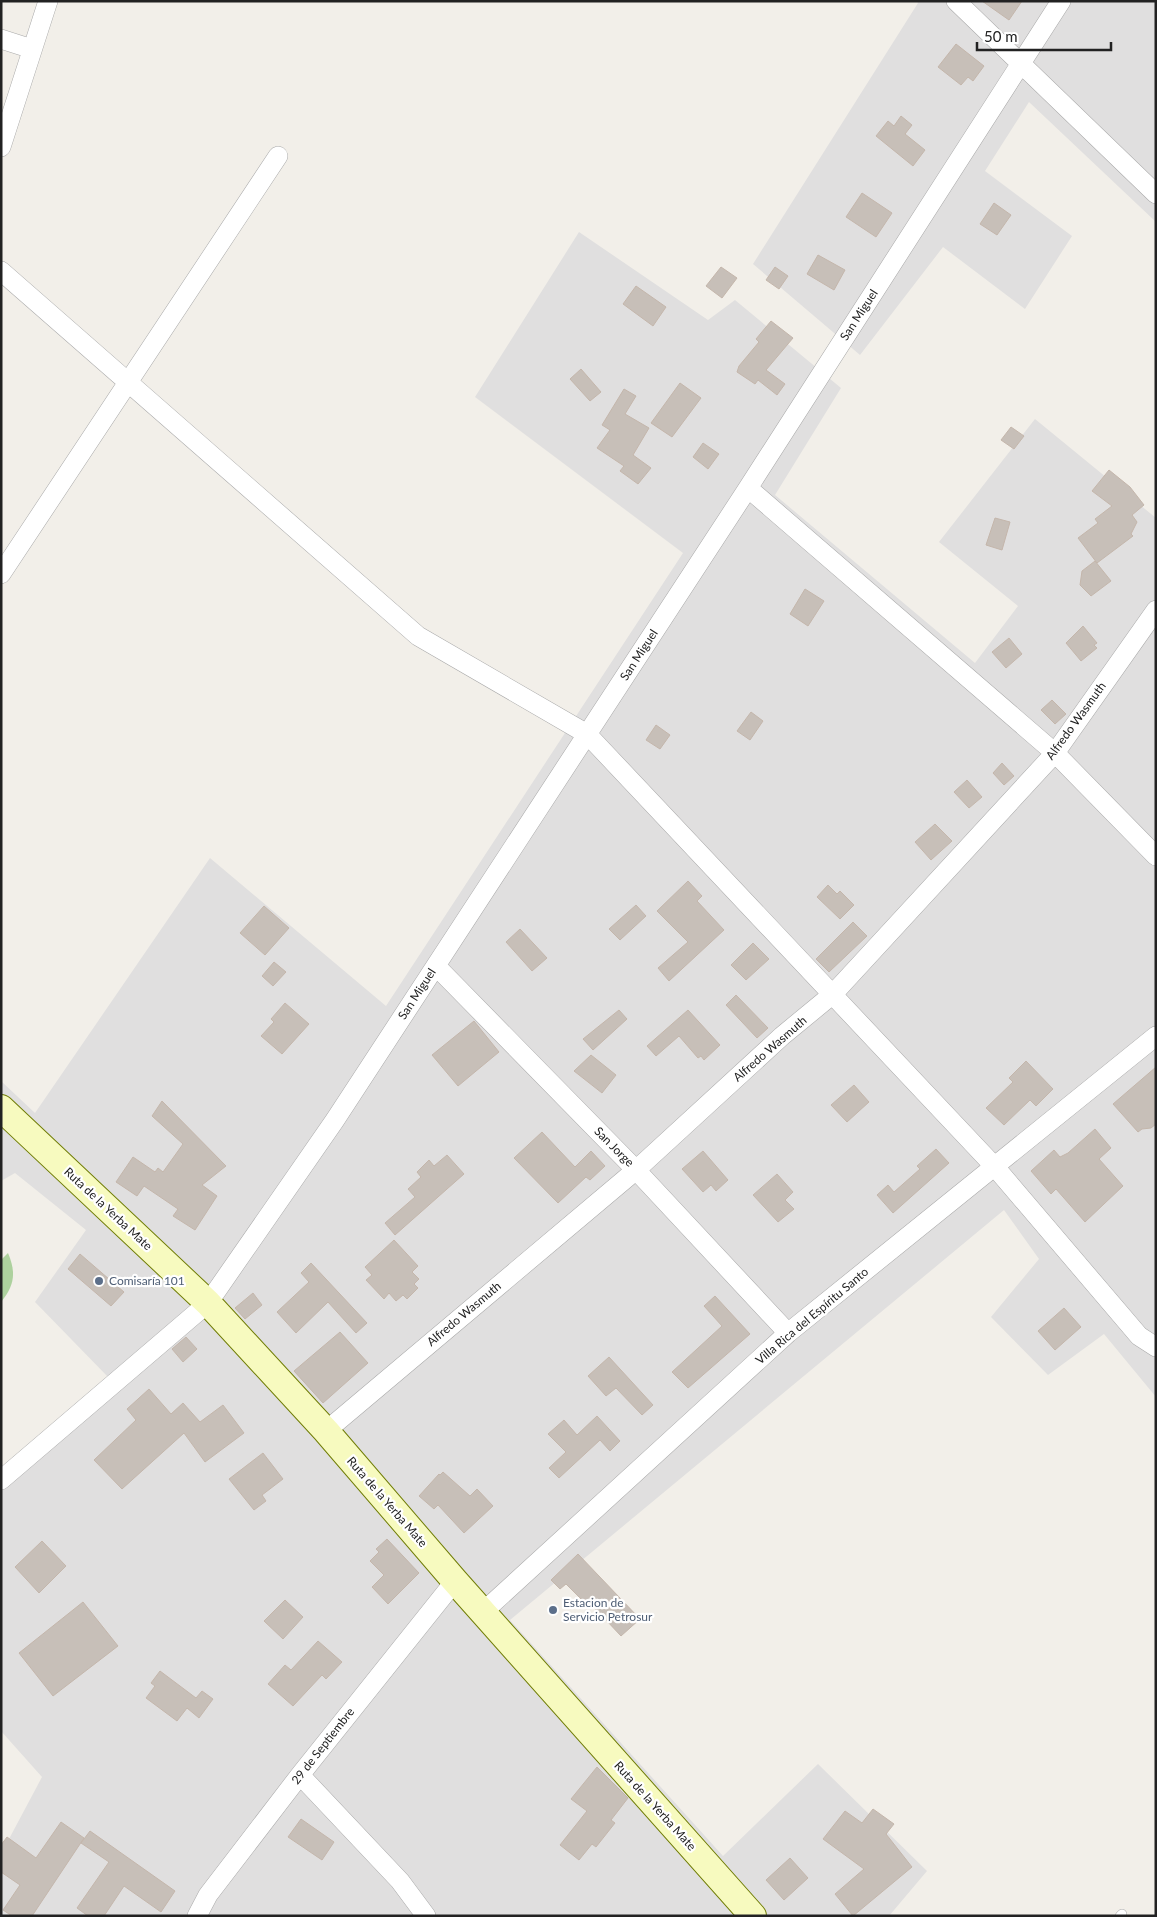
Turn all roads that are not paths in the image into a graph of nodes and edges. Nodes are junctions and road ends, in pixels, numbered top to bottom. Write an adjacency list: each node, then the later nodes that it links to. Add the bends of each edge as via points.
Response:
1 (48, 1): 5 (street)
2 (956, 1): 6 (street)
3 (1061, 1): 6 (street, San Miguel)
4 (1, 39): 5 (street)
5 (32, 49): 7 (street)
6 (1020, 65): 9 (street); 12 (street, San Miguel)
7 (1, 147)
8 (278, 156): 11 (street)
9 (1156, 194)
10 (1, 271): 11 (street)
11 (128, 382): 13 (street); 15 (street, via 418,636)
12 (748, 488): 15 (street, San Miguel); 16 (street)
13 (1, 574)
14 (1156, 610): 16 (street, Alfredo Wasmuth)
15 (587, 734): 18 (street, San Miguel); 19 (street)
16 (1055, 753): 17 (street); 19 (street, Alfredo Wasmuth)
17 (1156, 856)
18 (436, 966): 23 (street, San Jorge); 24 (street, San Miguel, via 335,1120)
19 (833, 994): 22 (street); 23 (street, Alfredo Wasmuth, via 782,1036)
20 (1156, 1036): 22 (street, Villa Rica del Espíritu Santo)
21 (1, 1108): 24 (main road, Ruta de la Yerba Mate)
22 (994, 1167): 25 (street, Villa Rica del Espíritu Santo); 26 (street, via 1139,1336)
23 (636, 1170): 25 (street, San Jorge); 27 (street, Alfredo Wasmuth)
24 (208, 1303): 27 (main road, Ruta de la Yerba Mate); 28 (street, San Miguel)
25 (788, 1333): 30 (street, Villa Rica del Espíritu Santo)
26 (1155, 1347)
27 (326, 1431): 29 (main road, Ruta de la Yerba Mate)
28 (1, 1480)
29 (455, 1581): 30 (main road, Ruta de la Yerba Mate); 31 (street, 29 de Septiembre)
30 (483, 1612): 34 (main road, Ruta de la Yerba Mate)
31 (300, 1775): 32 (street, 29 de Septiembre, via 208,1895); 33 (street, via 400,1881)
32 (197, 1916)
33 (426, 1916)
34 (753, 1916)

